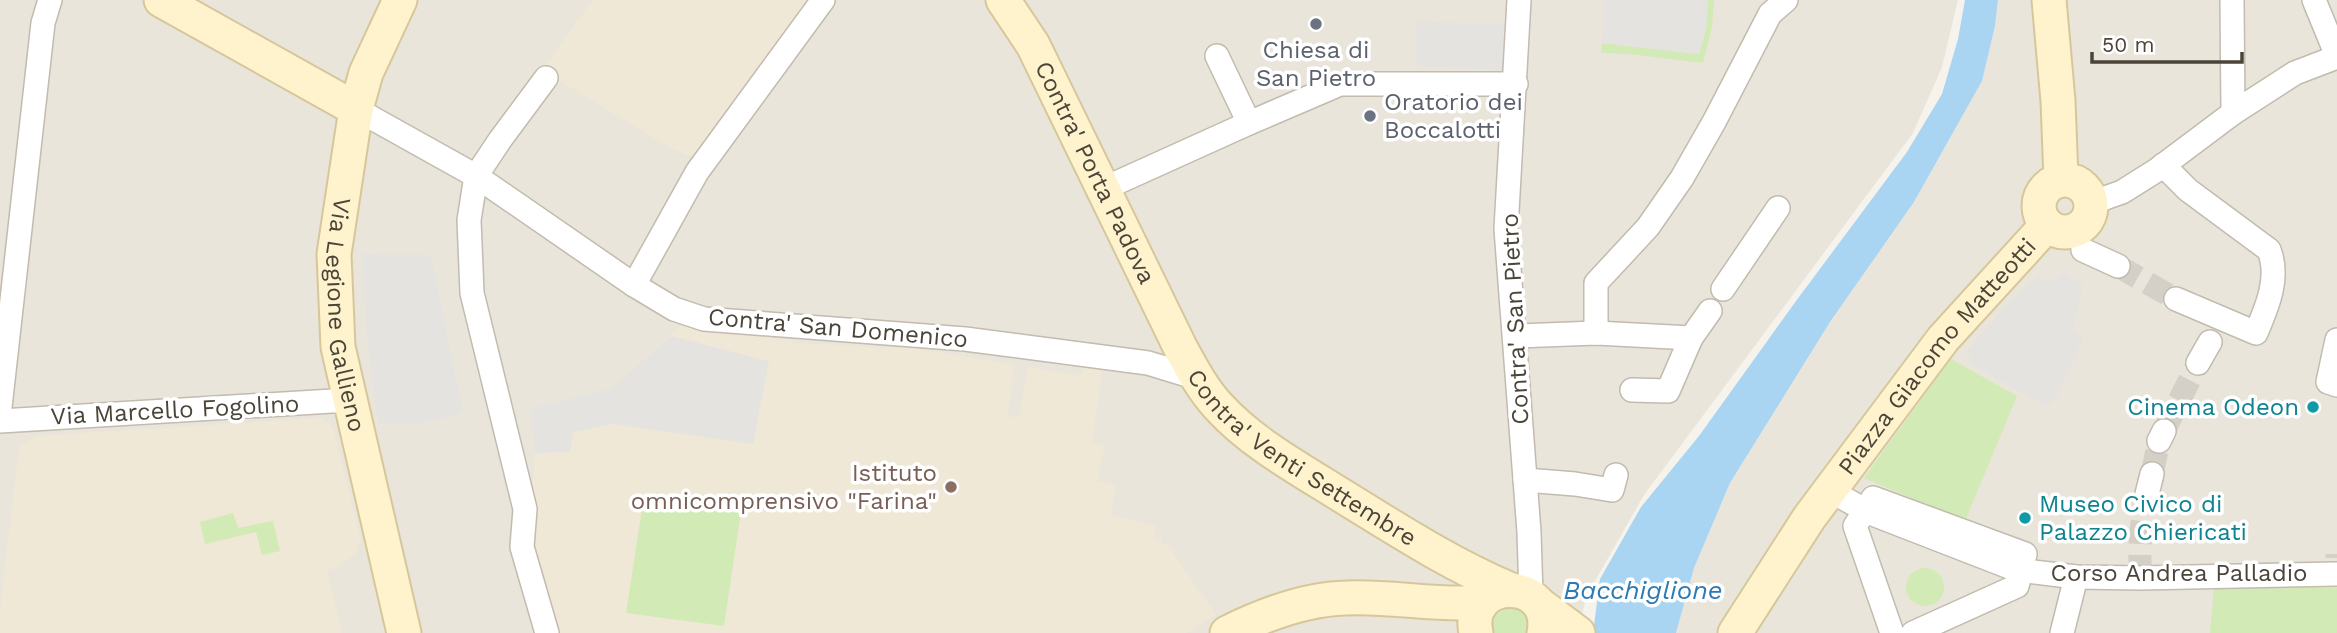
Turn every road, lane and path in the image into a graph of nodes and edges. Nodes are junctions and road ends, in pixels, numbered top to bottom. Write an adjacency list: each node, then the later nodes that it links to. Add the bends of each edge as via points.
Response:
1 (50, 0): 42 (street, via 43,23)
2 (161, 0): 15 (street)
3 (400, 0): 15 (street, Via Legione Gallieno, via 366,73)
4 (823, 0): 27 (street, via 697,172)
5 (1003, 0): 21 (street, Contra' Porta Padova, via 1033,45)
6 (1519, 0): 14 (street, Contra' San Pietro)
7 (1786, 0): 32 (street, via 1770,14 1682,178 1648,227 1596,283)
8 (2049, 0): 20 (street)
9 (2232, 0): 16 (street)
10 (2314, 0): 12 (street)
11 (1217, 56): 17 (street)
12 (2337, 57): 16 (street, via 2295,73)
13 (546, 78): 19 (street)
14 (1516, 84): 17 (street, via 1340,84); 33 (street, Contra' San Pietro, via 1506,229)
15 (356, 109): 19 (street, Contra' San Domenico); 41 (street, Via Legione Gallieno, via 334,254 338,347)
16 (2232, 113): 18 (street)
17 (1249, 122): 21 (street)
18 (2164, 165): 22 (street, via 2122,192); 31 (street, via 2188,190 2269,250 2274,263 2271,293 2256,333)
19 (477, 176): 27 (street, Contra' San Domenico); 53 (street, via 469,220 472,293 525,509 522,547)
20 (2061, 179): 22 (street, via 2084,187); 24 (street, Piazza Giacomo Matteotti, via 2051,183 2040,198 2041,217)
21 (1102, 189): 36 (street, Contra' Porta Padova)
22 (2091, 202): 24 (street, Piazza Giacomo Matteotti, via 2088,219 2076,230 2061,232)
23 (1778, 208): 28 (street)
24 (2047, 225): 46 (street, Piazza Giacomo Matteotti, via 1943,339)
25 (2084, 250): 26 (street)
26 (2118, 267)
27 (634, 285): 38 (street, Contra' San Domenico, via 674,310 704,319 965,338 1148,363)
28 (1723, 289)
29 (2176, 299): 31 (street)
30 (1710, 311): 34 (street)
31 (2215, 328): 37 (street)
32 (1596, 333): 33 (street); 34 (street)
33 (1515, 337): 45 (street, Contra' San Pietro)
34 (1691, 338): 40 (street, via 1668,391)
35 (2337, 340): 39 (street, via 2328,382)
36 (1181, 349): 38 (street, Contra' Venti Settembre)
37 (2198, 363)
38 (1196, 378): 51 (street, Contra' Venti Settembre, via 1219,407 1270,449 1436,554)
39 (2337, 385)
40 (1632, 390)
41 (349, 400): 43 (street, Via Marcello Fogolino); 52 (street, Via Legione Gallieno)
42 (0, 407)
43 (0, 421)
44 (1616, 475): 45 (street, via 1612,491)
45 (1525, 480): 51 (street, Contra' San Pietro)
46 (1829, 490): 47 (street, Corso Andrea Palladio); 55 (street, Piazza Giacomo Matteotti)
47 (1867, 512): 49 (street, Corso Andrea Palladio); 56 (street, via 1864,539)
48 (2337, 569): 50 (street, Corso Andrea Palladio)
49 (2021, 570): 50 (street, Corso Andrea Palladio); 57 (street, via 2017,586)
50 (2076, 577): 58 (street)
51 (1518, 615): 54 (street, via 1347,597 1313,601)
52 (404, 633)
53 (547, 633)
54 (1227, 633)
55 (1735, 633)
56 (1893, 633)
57 (1913, 633)
58 (2062, 633)

